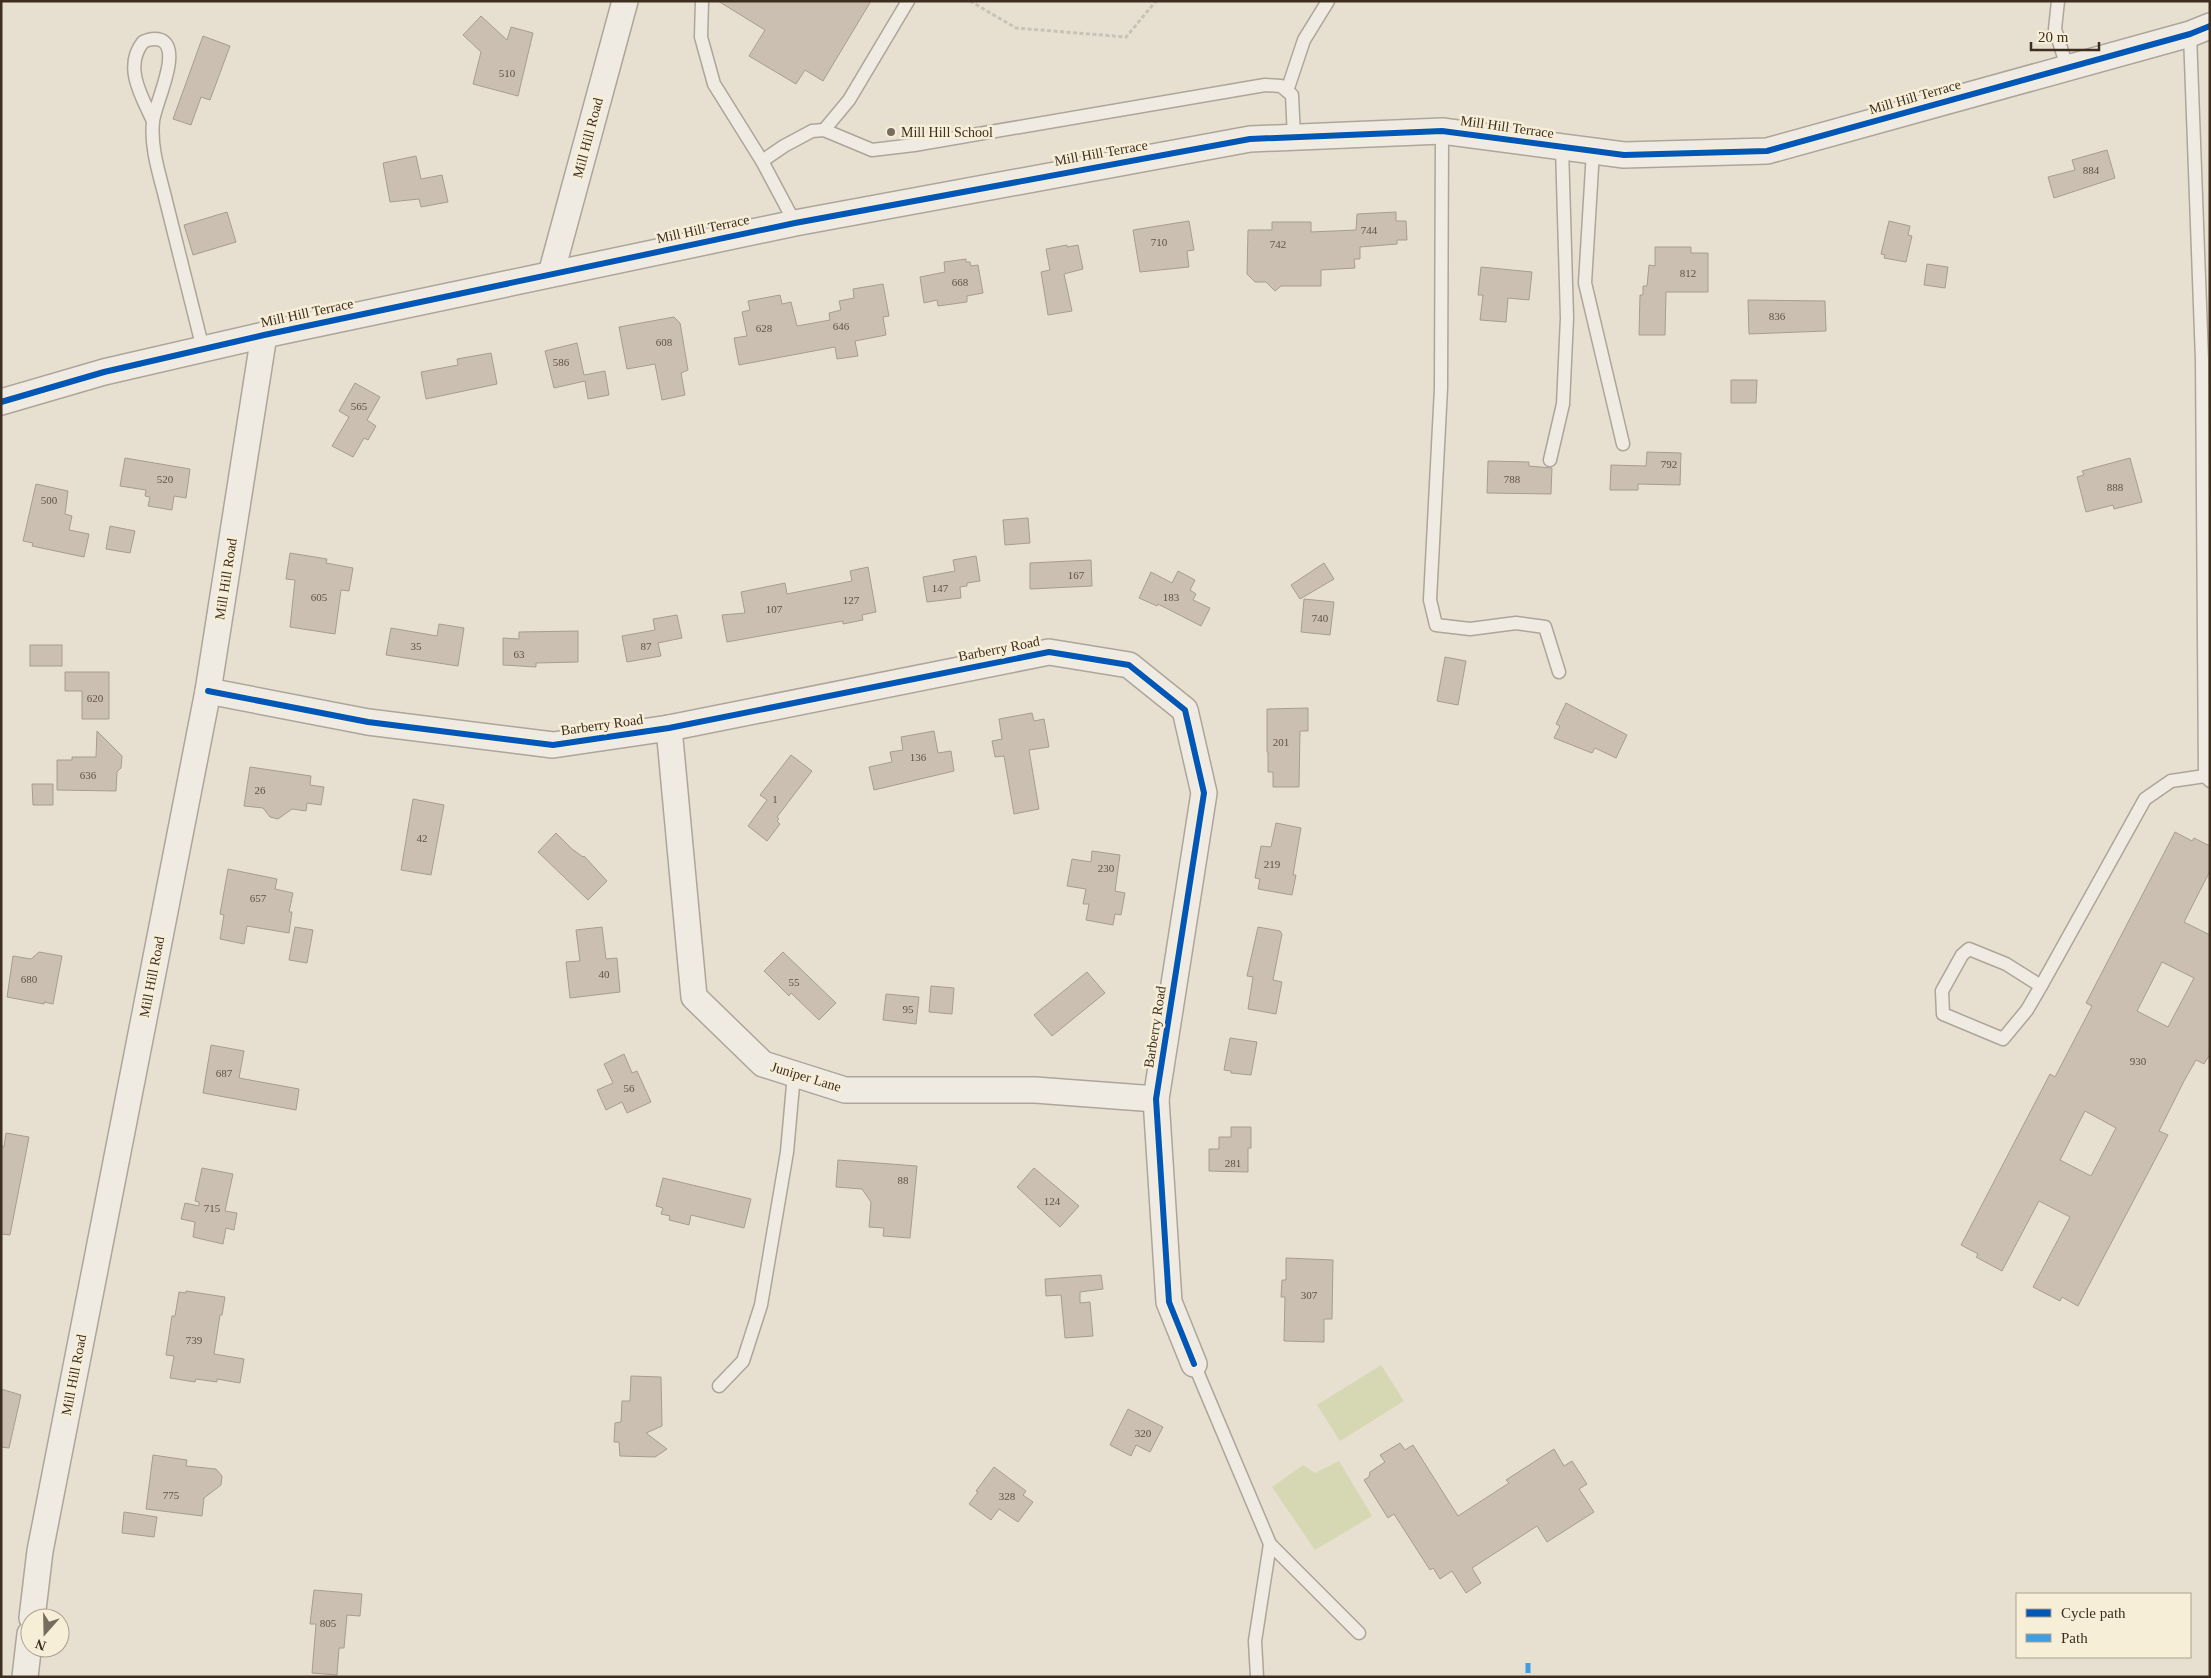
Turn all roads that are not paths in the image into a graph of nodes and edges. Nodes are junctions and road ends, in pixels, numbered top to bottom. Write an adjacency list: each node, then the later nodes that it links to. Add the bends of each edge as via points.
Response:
1 (625, 1): 17 (street, Mill Hill Road)
2 (702, 1): 15 (lane, via 701,37 714,84)
3 (908, 1): 10 (lane, via 849,100)
4 (1328, 1): 8 (lane, via 1304,40)
5 (2058, 1): 7 (lane, via 2055,30)
6 (2200, 30): 7 (street, Mill Hill Terrace); 26 (lane)
7 (2067, 68): 14 (street, Mill Hill Terrace, via 1767,151 1624,155)
8 (1287, 91): 10 (lane, via 1281,86 1265,85 872,150); 12 (lane, via 1292,95)
9 (152, 121): 9 (lane, via 170,61 168,46 157,39 149,40 140,47 134,66 138,89); 19 (lane, via 158,169)
10 (824, 130): 15 (lane, via 812,132 784,146)
11 (1442, 131): 12 (street, Mill Hill Terrace); 13 (street, Mill Hill Terrace); 23 (lane, via 1441,388 1430,600 1436,625 1470,628 1516,623 1545,627)
12 (1294, 137): 16 (street, Mill Hill Terrace, via 1250,139)
13 (1562, 147): 14 (street, Mill Hill Terrace); 22 (lane, via 1566,318 1563,404)
14 (1593, 151): 21 (lane, via 1585,283)
15 (762, 161): 16 (lane)
16 (795, 223): 17 (street, Mill Hill Terrace)
17 (551, 274): 18 (street, Mill Hill Terrace)
18 (264, 335): 19 (street, Mill Hill Terrace); 24 (street, Mill Hill Road)
19 (203, 349): 20 (street, Mill Hill Terrace, via 104,372)
20 (1, 402)
21 (1623, 444)
22 (1550, 460)
23 (1559, 672)
24 (208, 691): 25 (street, Barberry Road, via 368,722 553,745); 33 (street, Mill Hill Road, via 40,1551)
25 (669, 728): 28 (street, Juniper Lane, via 694,997 764,1064); 29 (street, Barberry Road, via 1049,652 1129,665 1185,710 1204,793)
26 (2207, 779): 27 (lane, via 2171,781 2144,798)
27 (2041, 986): 27 (lane, via 2004,1039 1943,1014 1942,991 1968,949 2006,964)
28 (794, 1074): 29 (street, Juniper Lane, via 845,1090 1034,1090); 31 (lane, via 787,1152 761,1305 743,1361)
29 (1156, 1100): 30 (street, Barberry Road, via 1169,1302)
30 (1194, 1364): 32 (lane)
31 (718, 1386)
32 (1270, 1544): 34 (lane); 37 (lane, via 1255,1641)
33 (33, 1608)
34 (1359, 1633)
35 (27, 1658): 36 (street)
36 (25, 1677)
37 (1257, 1677)

